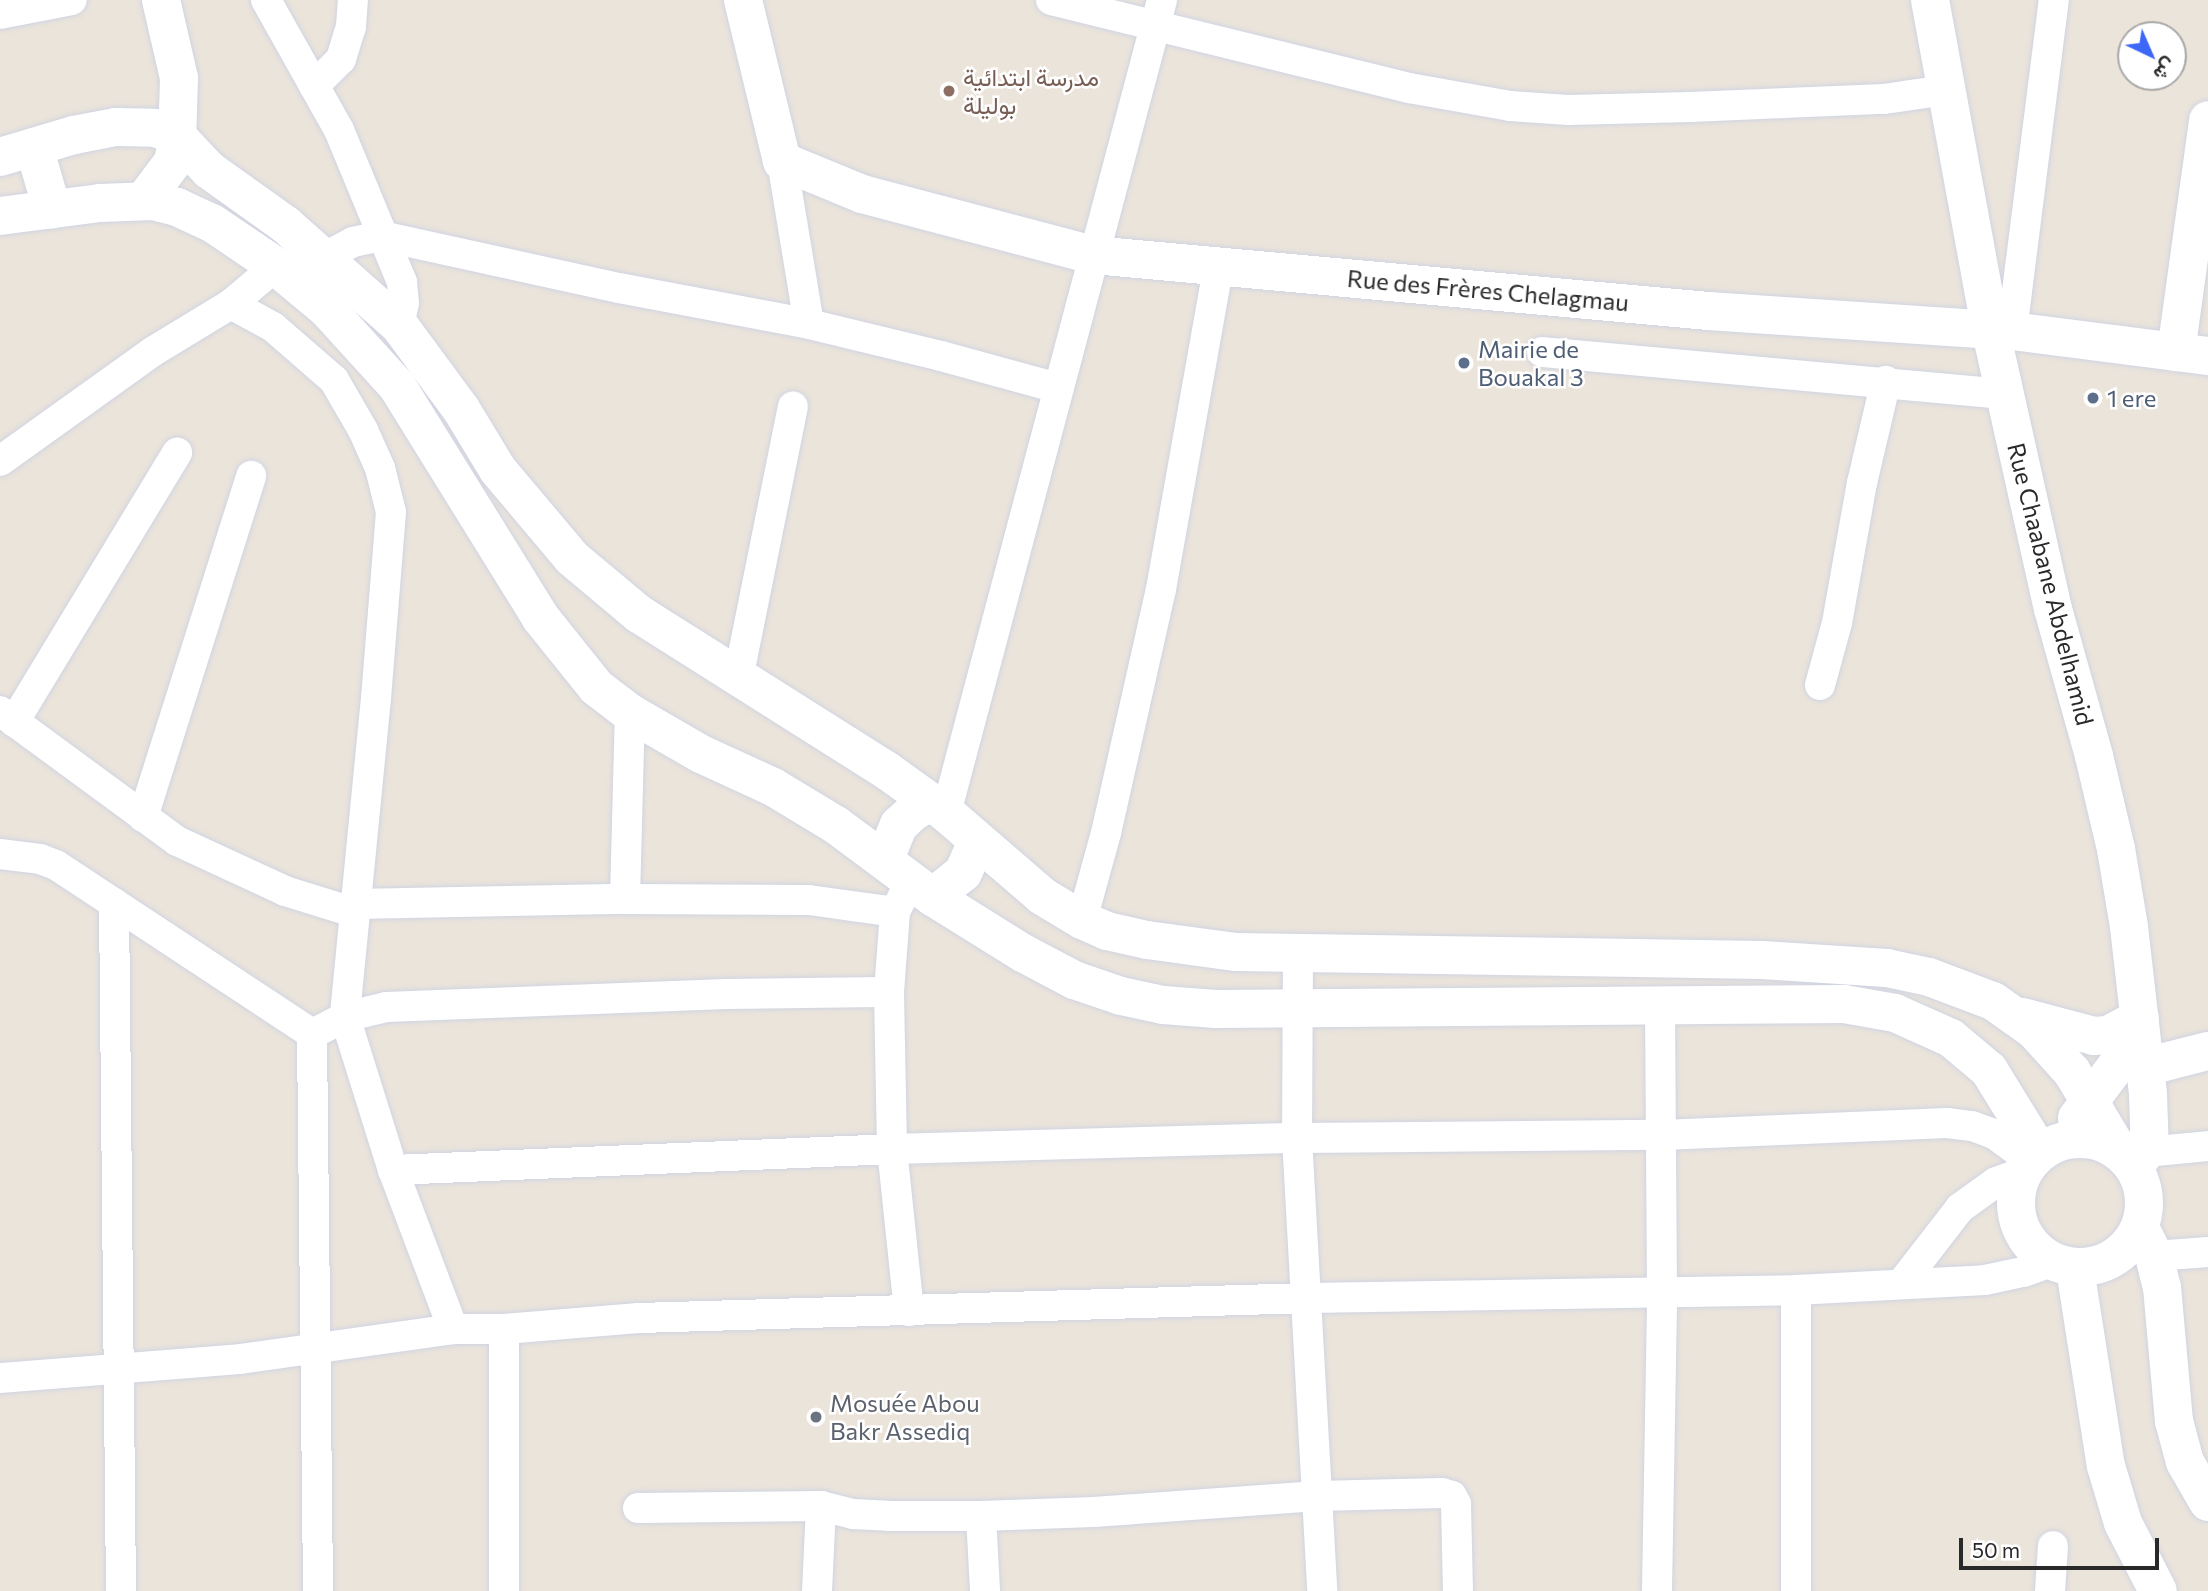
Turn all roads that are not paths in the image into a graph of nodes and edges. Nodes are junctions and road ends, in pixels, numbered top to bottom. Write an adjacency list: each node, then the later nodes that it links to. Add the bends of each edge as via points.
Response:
1 (72, 0): 9 (street)
2 (161, 0): 14 (main road, via 179,78)
3 (266, 0): 11 (street)
4 (353, 0): 11 (street, via 341,59)
5 (743, 0): 16 (main road)
6 (1051, 0): 10 (street)
7 (1930, 0): 12 (main road, Rue Chaabane Abdelhamid)
8 (2054, 0): 28 (street)
9 (0, 13)
10 (1159, 13): 12 (street, via 1445,96 1557,110 1884,99); 21 (street)
11 (314, 86): 20 (street, via 339,130)
12 (1945, 90): 28 (main road, Rue Chaabane Abdelhamid)
13 (2208, 120): 30 (main road)
14 (177, 136): 15 (main road, via 155,128 116,127); 17 (main road, via 173,162); 22 (main road, via 209,170 286,225)
15 (17, 152): 18 (main road)
16 (782, 161): 21 (main road, Rue des Frères Chelagmau, via 862,194); 26 (street)
17 (145, 199): 18 (main road); 23 (main road, via 177,206 212,223)
18 (52, 209): 19 (main road)
19 (0, 216)
20 (382, 236): 22 (street, via 353,242); 26 (street); 27 (street, via 402,282)
21 (1093, 255): 24 (main road, Rue des Frères Chelagmau); 32 (street)
22 (323, 258): 27 (main road)
23 (276, 267): 25 (street); 40 (main road, via 327,309 397,386 540,617 596,687)
24 (1218, 268): 28 (main road, Rue des Frères Chelagmau); 50 (street, via 1161,589)
25 (231, 304): 36 (street, via 152,352); 49 (street, via 290,340 334,380 380,468 391,512)
26 (809, 324): 32 (street)
27 (399, 325): 38 (main road, via 461,409 498,470 572,558 639,614)
28 (2001, 332): 30 (main road, Rue des Frères Chelagmau); 33 (main road, Rue Chaabane Abdelhamid)
29 (1542, 352): 31 (street)
30 (2192, 354)
31 (1886, 382): 33 (street); 39 (street)
32 (1058, 388): 42 (street)
33 (2005, 394): 58 (main road, Rue Chaabane Abdelhamid, via 2053,609 2116,849)
34 (793, 407): 38 (street)
35 (177, 453): 41 (street)
36 (0, 461)
37 (251, 476): 43 (street)
38 (738, 679): 42 (main road, via 886,770)
39 (1820, 685)
40 (630, 713): 46 (main road, via 836,825); 47 (street)
41 (7, 717): 43 (street)
42 (938, 808): 44 (main road); 46 (main road, via 913,812 899,825)
43 (143, 817): 49 (street, via 177,841 257,880 317,902)
44 (976, 841): 46 (main road, via 963,873); 50 (main road, via 1042,896)
45 (0, 853): 48 (street, via 56,864)
46 (906, 887): 47 (street, via 809,900); 52 (street); 54 (main road, via 1074,979 1121,996 1216,1009)
47 (625, 899): 49 (street)
48 (114, 903): 57 (street); 79 (street)
49 (354, 908): 56 (street)
50 (1082, 920): 51 (main road, via 1147,940 1236,952)
51 (1298, 954): 54 (street); 55 (main road, via 1762,960 1887,968 1965,989)
52 (889, 992): 56 (street, via 386,1007); 64 (street)
53 (1660, 1004): 54 (main road); 61 (street); 65 (main road, via 1844,1004 1895,1013 1951,1038 1989,1070)
54 (1296, 1007): 62 (street)
55 (2014, 1014): 58 (main road, via 2094,1036); 60 (main road, via 2053,1048)
56 (345, 1017): 57 (street); 67 (street)
57 (312, 1034): 78 (street)
58 (2142, 1039): 59 (main road); 60 (main road); 66 (main road, Rue Chaabane Abdelhamid, via 2149,1133)
59 (2208, 1051)
60 (2090, 1099): 65 (main road); 66 (main road)
61 (1662, 1135): 62 (street); 65 (street, via 1947,1123 1972,1126); 73 (street)
62 (1297, 1138): 64 (street); 74 (street)
63 (2208, 1146): 66 (street)
64 (892, 1149): 67 (street); 75 (street)
65 (2039, 1157): 66 (main road, via 2081,1138); 70 (main road, via 2015,1197 2018,1223 2031,1246); 71 (street, via 1960,1208)
66 (2133, 1157): 68 (main road, via 2143,1187)
67 (393, 1170): 76 (street)
68 (2147, 1242): 69 (street); 70 (main road, via 2102,1265); 81 (main road, via 2164,1299 2174,1421)
69 (2208, 1252)
70 (2063, 1266): 71 (street, via 1985,1280); 98 (main road, via 2106,1466 2123,1523)
71 (1902, 1283): 72 (street)
72 (1796, 1290): 73 (street); 96 (street)
73 (1662, 1292): 74 (street); 95 (street)
74 (1307, 1298): 75 (street); 82 (street)
75 (909, 1311): 77 (street, via 639,1318)
76 (453, 1329): 77 (street); 78 (street)
77 (504, 1329): 90 (street)
78 (315, 1349): 79 (street); 89 (street)
79 (117, 1369): 80 (street); 88 (street)
80 (0, 1378)
81 (2197, 1460): 83 (main road)
82 (1317, 1496): 86 (street); 93 (street); 94 (street, via 1452,1496 1458,1521)
83 (2208, 1502)
84 (821, 1506): 85 (street); 86 (street, via 876,1515); 91 (street)
85 (638, 1508)
86 (981, 1516): 92 (street)
87 (2053, 1546): 97 (street)
88 (121, 1591)
89 (318, 1591)
90 (504, 1591)
91 (817, 1591)
92 (985, 1591)
93 (1322, 1591)
94 (1458, 1591)
95 (1657, 1591)
96 (1796, 1591)
97 (2050, 1591)
98 (2158, 1591)

